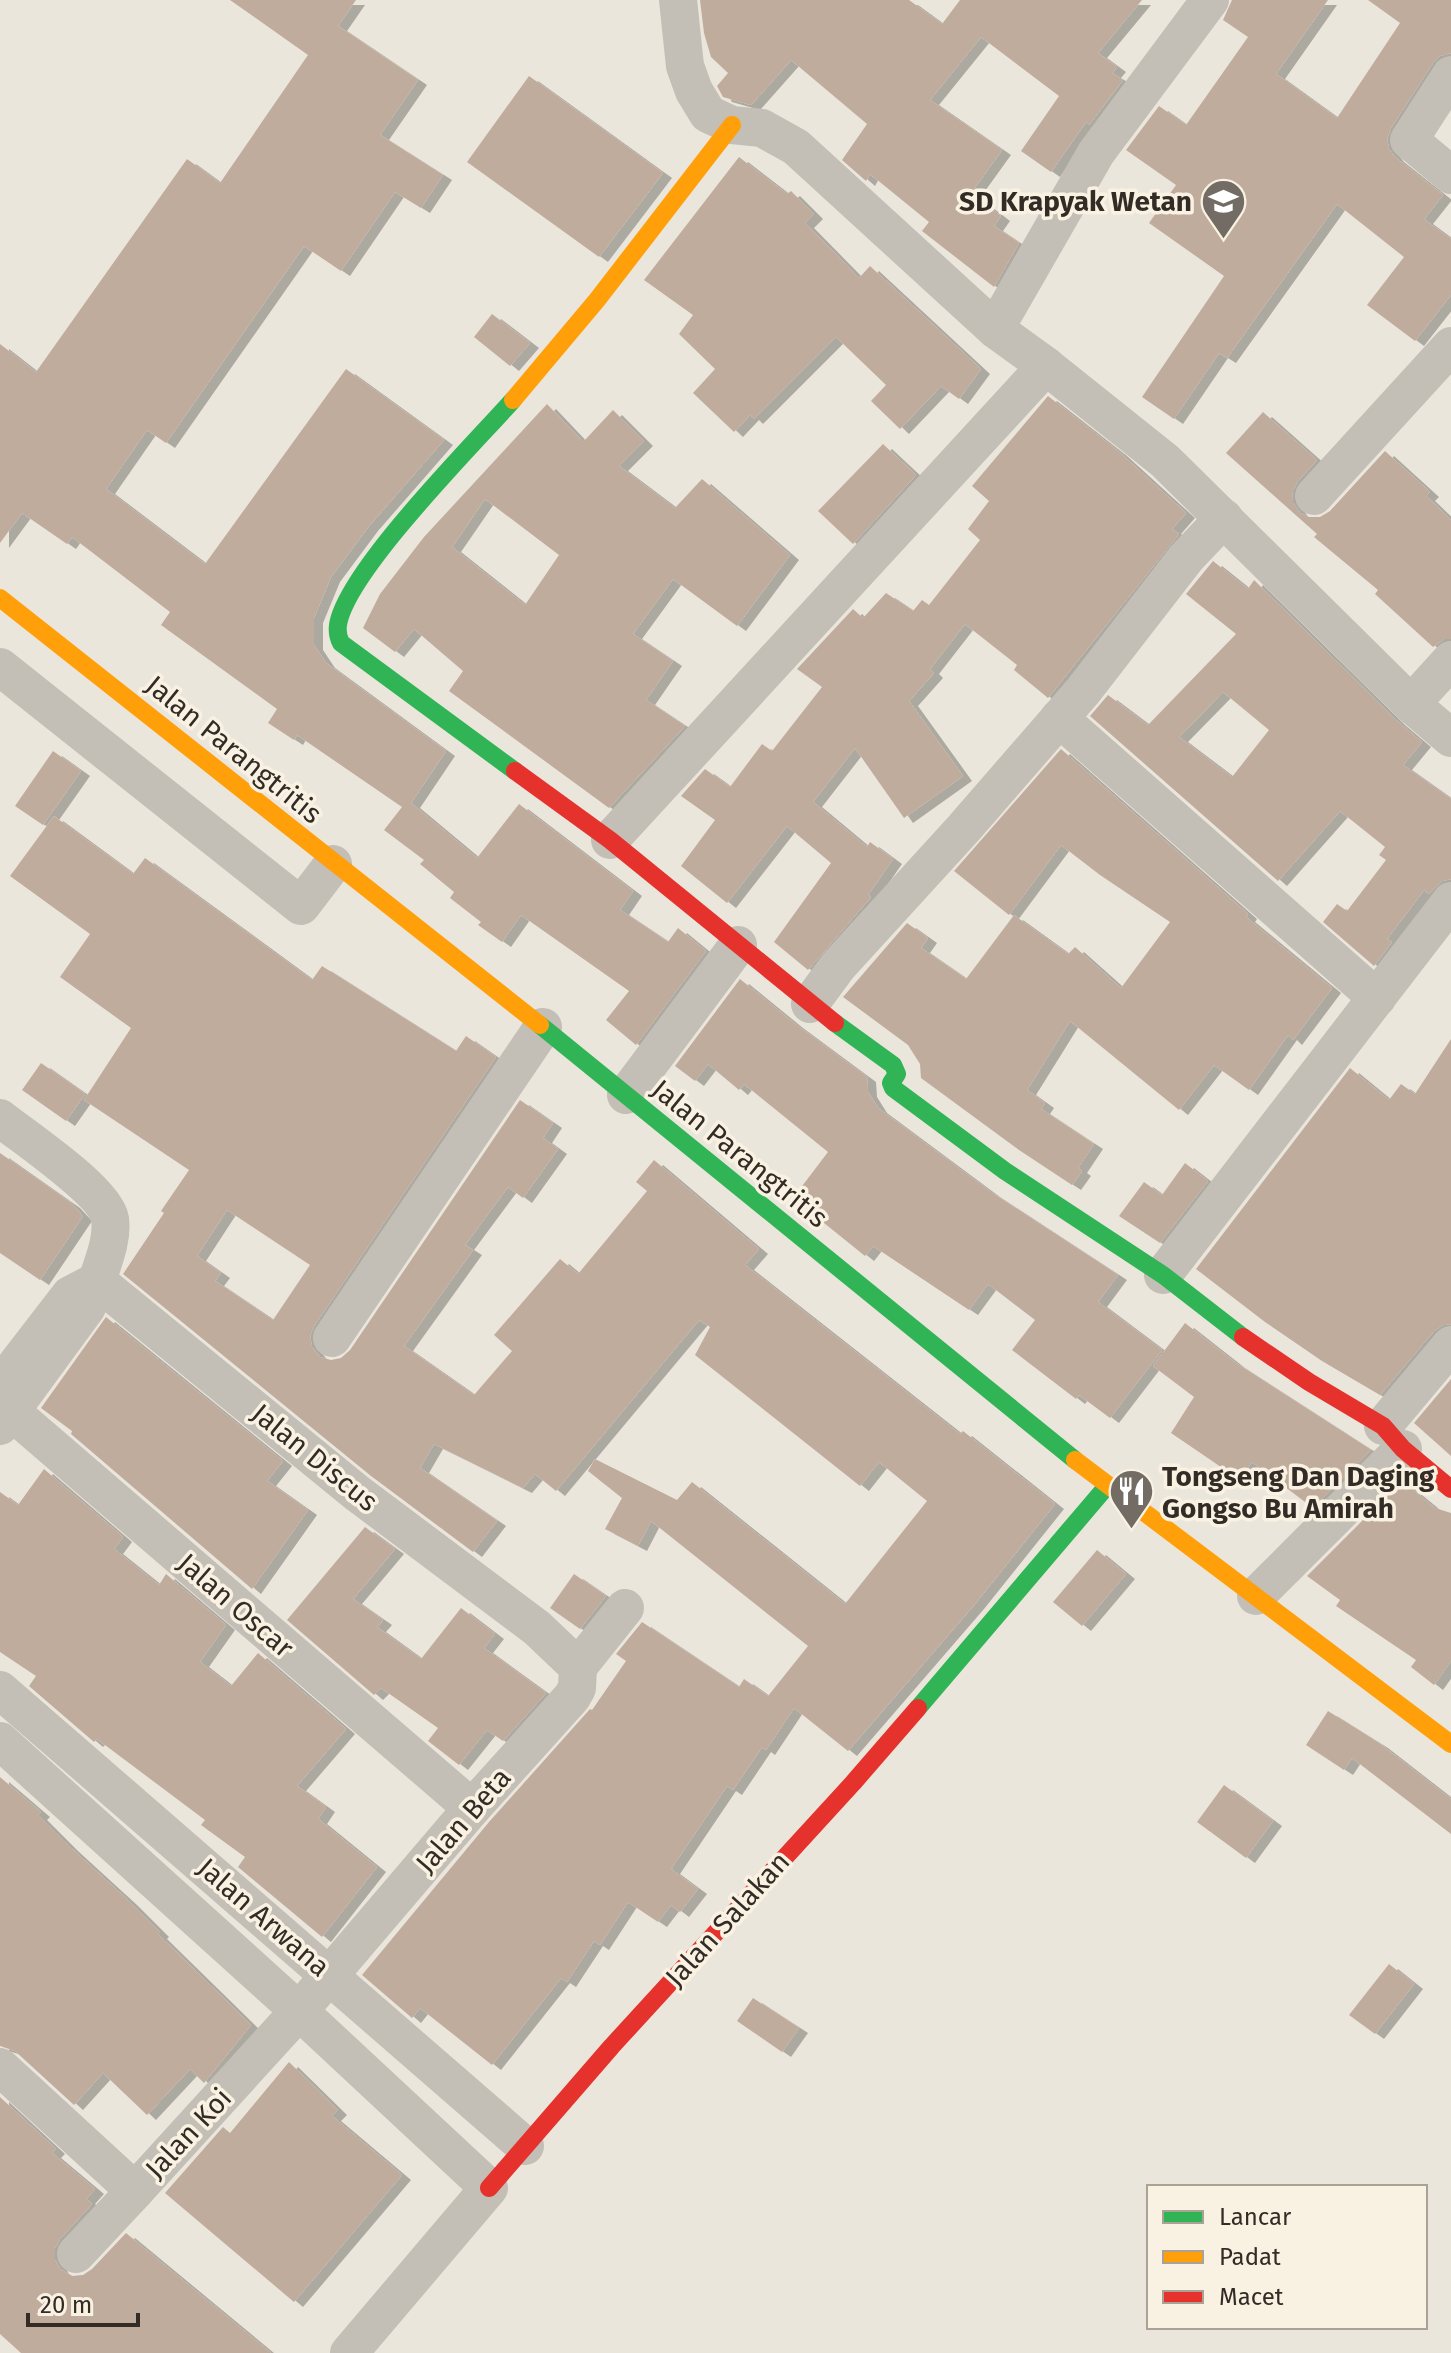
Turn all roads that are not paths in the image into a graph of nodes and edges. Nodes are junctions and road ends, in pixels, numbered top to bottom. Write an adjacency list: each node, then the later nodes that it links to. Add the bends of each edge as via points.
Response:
1 (678, 0): 4 (street, via 685,66 694,91 708,114)
2 (1210, 0): 6 (street, via 1096,153)
3 (1451, 75): 5 (street, via 1409,140)
4 (732, 125): 6 (street, via 762,128 796,147); 17 (street, via 522,390 371,563 335,628 341,643)
5 (1451, 175)
6 (995, 329): 8 (street)
7 (1451, 346): 9 (street)
8 (1046, 366): 10 (street, via 1165,461); 17 (street)
9 (1314, 496)
10 (1224, 518): 14 (street); 15 (street)
11 (0, 598): 18 (street, Jalan Parangtritis)
12 (1451, 660): 14 (street)
13 (0, 667): 18 (street, via 301,906)
14 (1411, 704): 16 (street)
15 (1059, 718): 21 (street); 22 (street)
16 (1451, 738)
17 (610, 840): 20 (street)
18 (333, 864): 23 (street, Jalan Parangtritis)
19 (1451, 901): 21 (street)
20 (738, 945): 22 (street); 24 (street)
21 (1377, 998): 26 (street)
22 (810, 1004): 26 (street, via 893,1065 893,1088 1005,1171)
23 (543, 1027): 24 (street, Jalan Parangtritis); 28 (street)
24 (626, 1095): 32 (street, Jalan Parangtritis)
25 (0, 1118): 27 (street, via 107,1207 111,1222)
26 (1163, 1275): 31 (street, via 1250,1342)
27 (97, 1281): 30 (street, via 87,1307); 36 (street, Jalan Discus, via 357,1493 537,1628)
28 (332, 1338)
29 (1451, 1345): 31 (street)
30 (3, 1406): 40 (street, Jalan Oscar)
31 (1393, 1438): 33 (street); 34 (street)
32 (1107, 1486): 34 (street, Jalan Parangtritis); 44 (street, Jalan Salakan, via 853,1783)
33 (1451, 1489)
34 (1256, 1596): 39 (street, Jalan Parangtritis)
35 (625, 1608): 36 (street)
36 (578, 1667): 40 (street, Jalan Beta, via 572,1697)
37 (0, 1690): 41 (street, Jalan Arwana)
38 (0, 1741): 42 (street, Jalan Arwana)
39 (1451, 1744)
40 (472, 1808): 41 (street, Jalan Beta)
41 (331, 1975): 42 (street, Jalan Beta); 44 (street, Jalan Arwana)
42 (299, 2011): 45 (street, Jalan Arwana); 46 (street, Jalan Koi)
43 (0, 2067): 46 (street, Jalan Koi)
44 (525, 2146): 45 (street, Jalan Salakan)
45 (489, 2188): 48 (street, Jalan Salakan)
46 (135, 2191): 47 (street)
47 (76, 2254)
48 (349, 2353)

